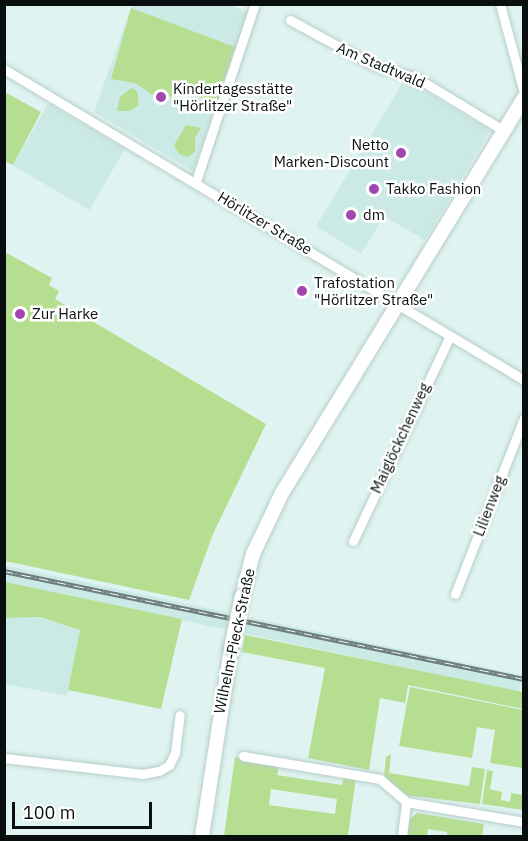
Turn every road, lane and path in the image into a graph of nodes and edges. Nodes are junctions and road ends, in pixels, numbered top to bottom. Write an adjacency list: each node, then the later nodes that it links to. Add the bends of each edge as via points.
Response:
1 (255, 4): 8 (street)
2 (500, 4): 5 (street)
3 (290, 20): 7 (street, Am Stadtwald, via 373,65 417,78)
4 (4, 69): 8 (street, Hörlitzer Straße)
5 (524, 93)
6 (524, 98): 7 (main road, Wilhelm-Pieck-Straße)
7 (503, 130): 9 (main road, Wilhelm-Pieck-Straße)
8 (196, 181): 9 (street, Hörlitzer Straße)
9 (397, 303): 10 (street, Hörlitzer Straße); 20 (main road, Wilhelm-Pieck-Straße, bridge, via 282,493 253,555 231,648)
10 (450, 336): 11 (street, Hörlitzer Straße); 13 (street, Maiglöckchenweg)
11 (524, 380)
12 (524, 418): 14 (street, Lilienweg)
13 (353, 541)
14 (455, 594)
15 (180, 715): 17 (street, via 176,753 169,765 159,771 143,774)
16 (243, 756): 18 (street, via 380,778)
17 (4, 758)
18 (406, 802): 19 (street); 21 (street)
19 (524, 822)
20 (202, 837)
21 (402, 837)

